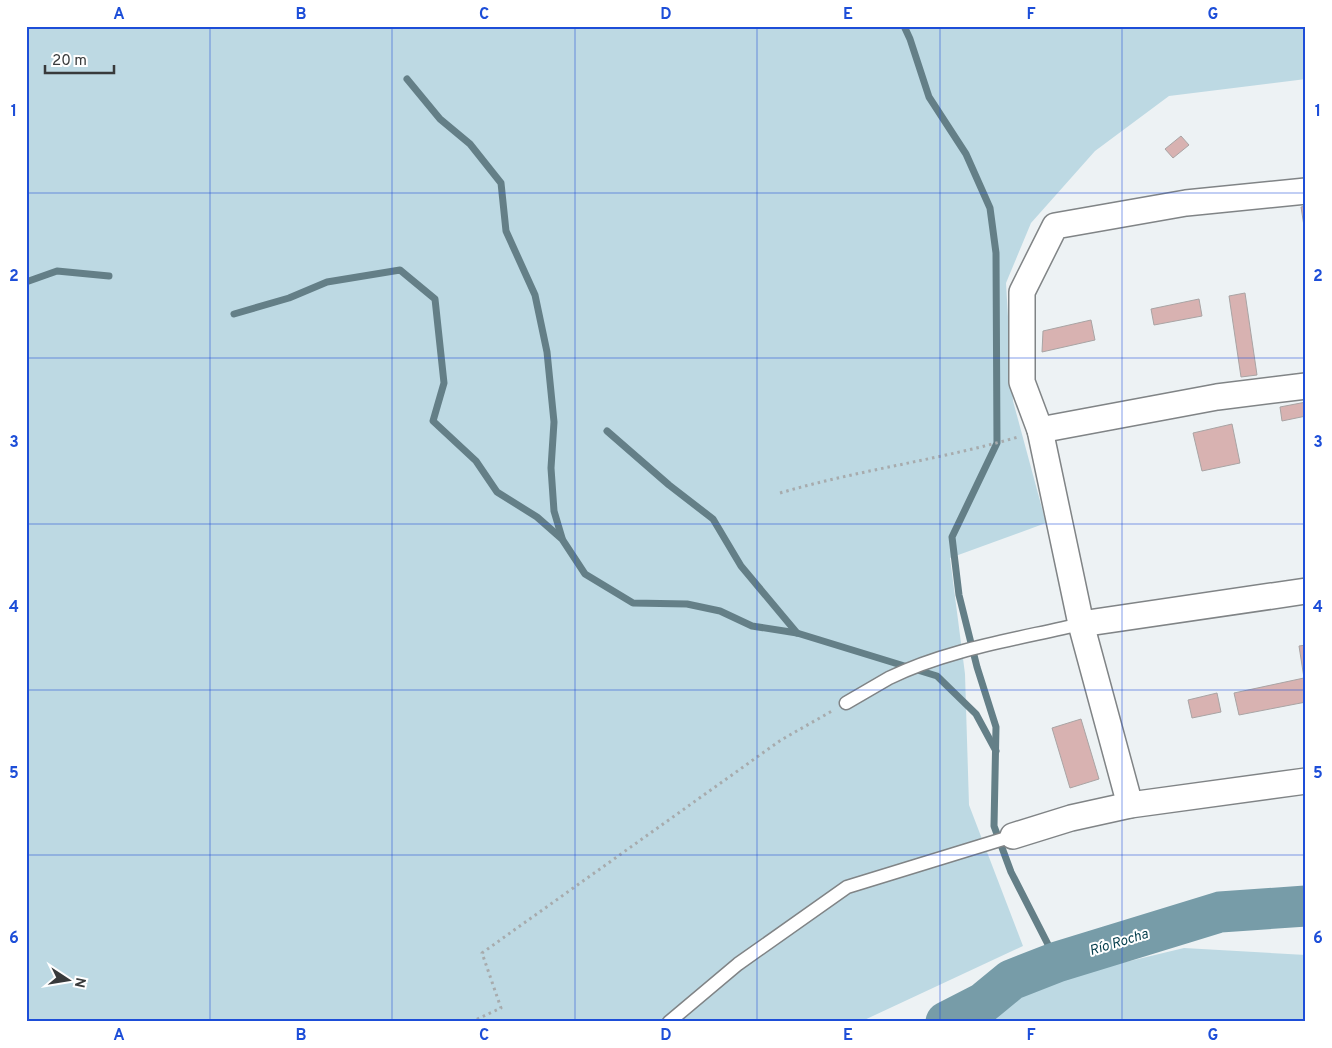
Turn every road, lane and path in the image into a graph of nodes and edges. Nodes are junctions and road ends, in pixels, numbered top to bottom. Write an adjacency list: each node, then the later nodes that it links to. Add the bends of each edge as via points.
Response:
1 (1306, 191): 3 (street, via 1186,203 1054,226 1022,292 1022,382)
2 (1306, 386): 3 (street, via 1217,397)
3 (1040, 430): 4 (path, via 955,455 827,479); 6 (street)
4 (780, 492)
5 (1306, 590): 6 (street)
6 (1082, 624): 7 (lane, via 931,662 890,678); 9 (street)
7 (846, 703): 11 (path, via 781,740 482,953 501,1008)
8 (1306, 781): 9 (street)
9 (1130, 805): 10 (street, via 1071,818)
10 (1013, 836): 12 (lane, via 847,888 738,964)
11 (471, 1022)
12 (669, 1022)

